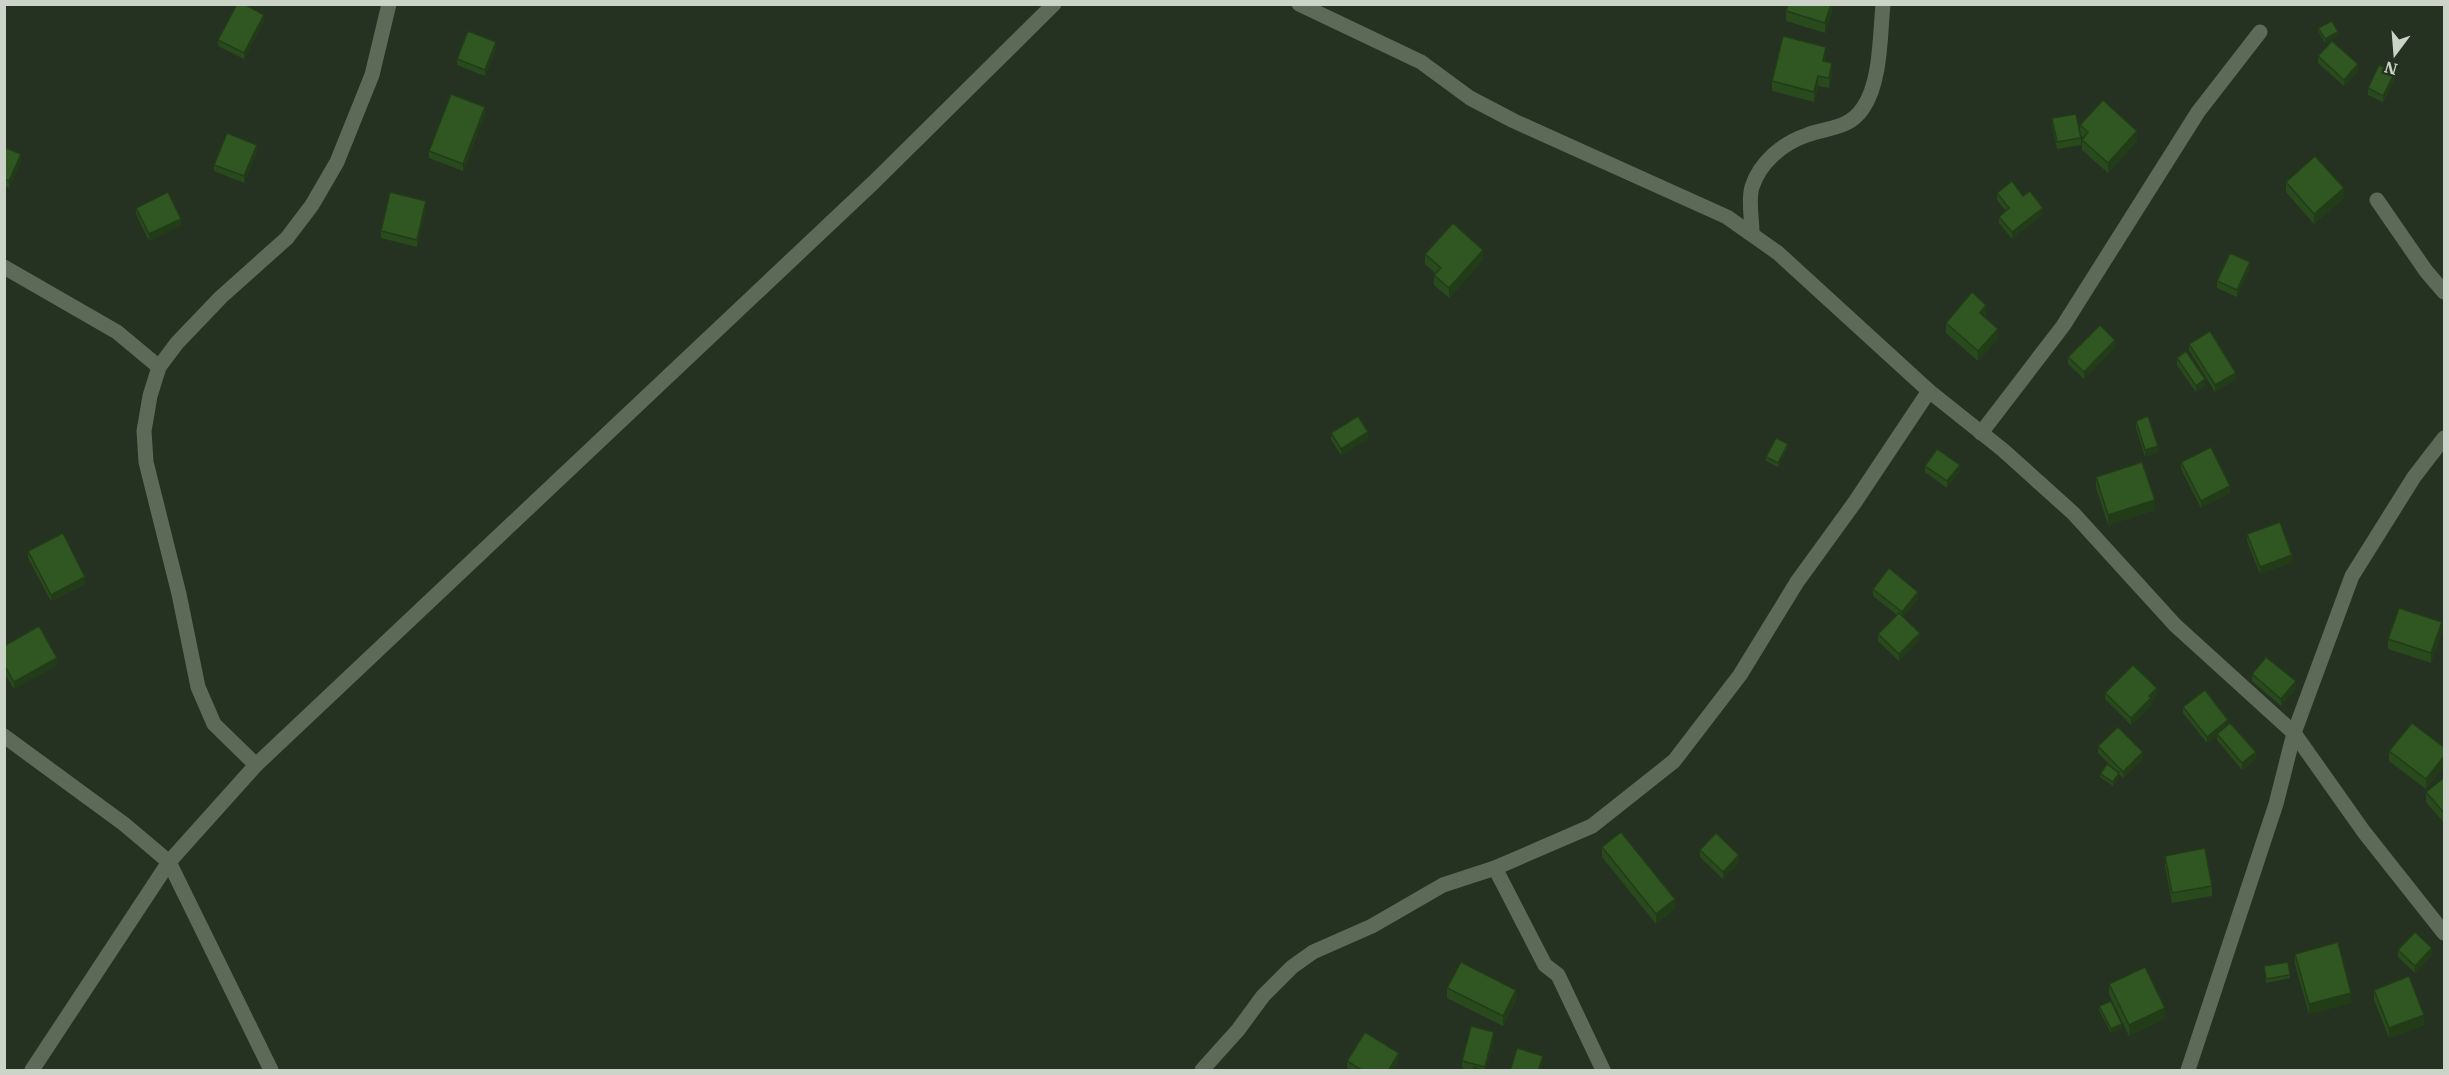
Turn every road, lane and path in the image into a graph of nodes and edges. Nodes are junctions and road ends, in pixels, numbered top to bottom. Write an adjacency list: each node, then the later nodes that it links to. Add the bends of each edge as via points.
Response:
1 (389, 4): 10 (street, via 372,75 337,162 312,205 287,238 221,297)
2 (1054, 4): 16 (street, via 874,182)
3 (1299, 4): 7 (street, via 1421,62 1470,98 1514,121)
4 (1883, 4): 7 (street, via 1875,79 1864,107 1848,124 1807,135 1765,162 1752,188)
5 (2260, 32): 12 (street, via 2198,112 2063,326)
6 (2377, 200): 9 (street)
7 (1752, 233): 11 (street)
8 (4, 267): 10 (street, via 117,332)
9 (2445, 292)
10 (159, 367): 16 (street, via 144,431 146,462 198,687 214,724)
11 (1929, 391): 12 (street); 18 (street, via 1797,582 1740,675 1674,761 1592,826)
12 (1981, 433): 14 (street, via 2073,513 2175,625)
13 (2445, 438): 14 (street, via 2414,477 2352,576)
14 (2294, 733): 19 (street, via 2364,832); 24 (street, via 2276,804)
15 (4, 736): 17 (street)
16 (256, 765): 17 (street)
17 (169, 862): 20 (street); 21 (street)
18 (1495, 868): 22 (street, via 1443,885 1372,926 1313,952 1263,996); 23 (street, via 1545,965 1558,975)
19 (2445, 933)
20 (32, 1071)
21 (271, 1071)
22 (1202, 1071)
23 (1603, 1071)
24 (2188, 1071)

